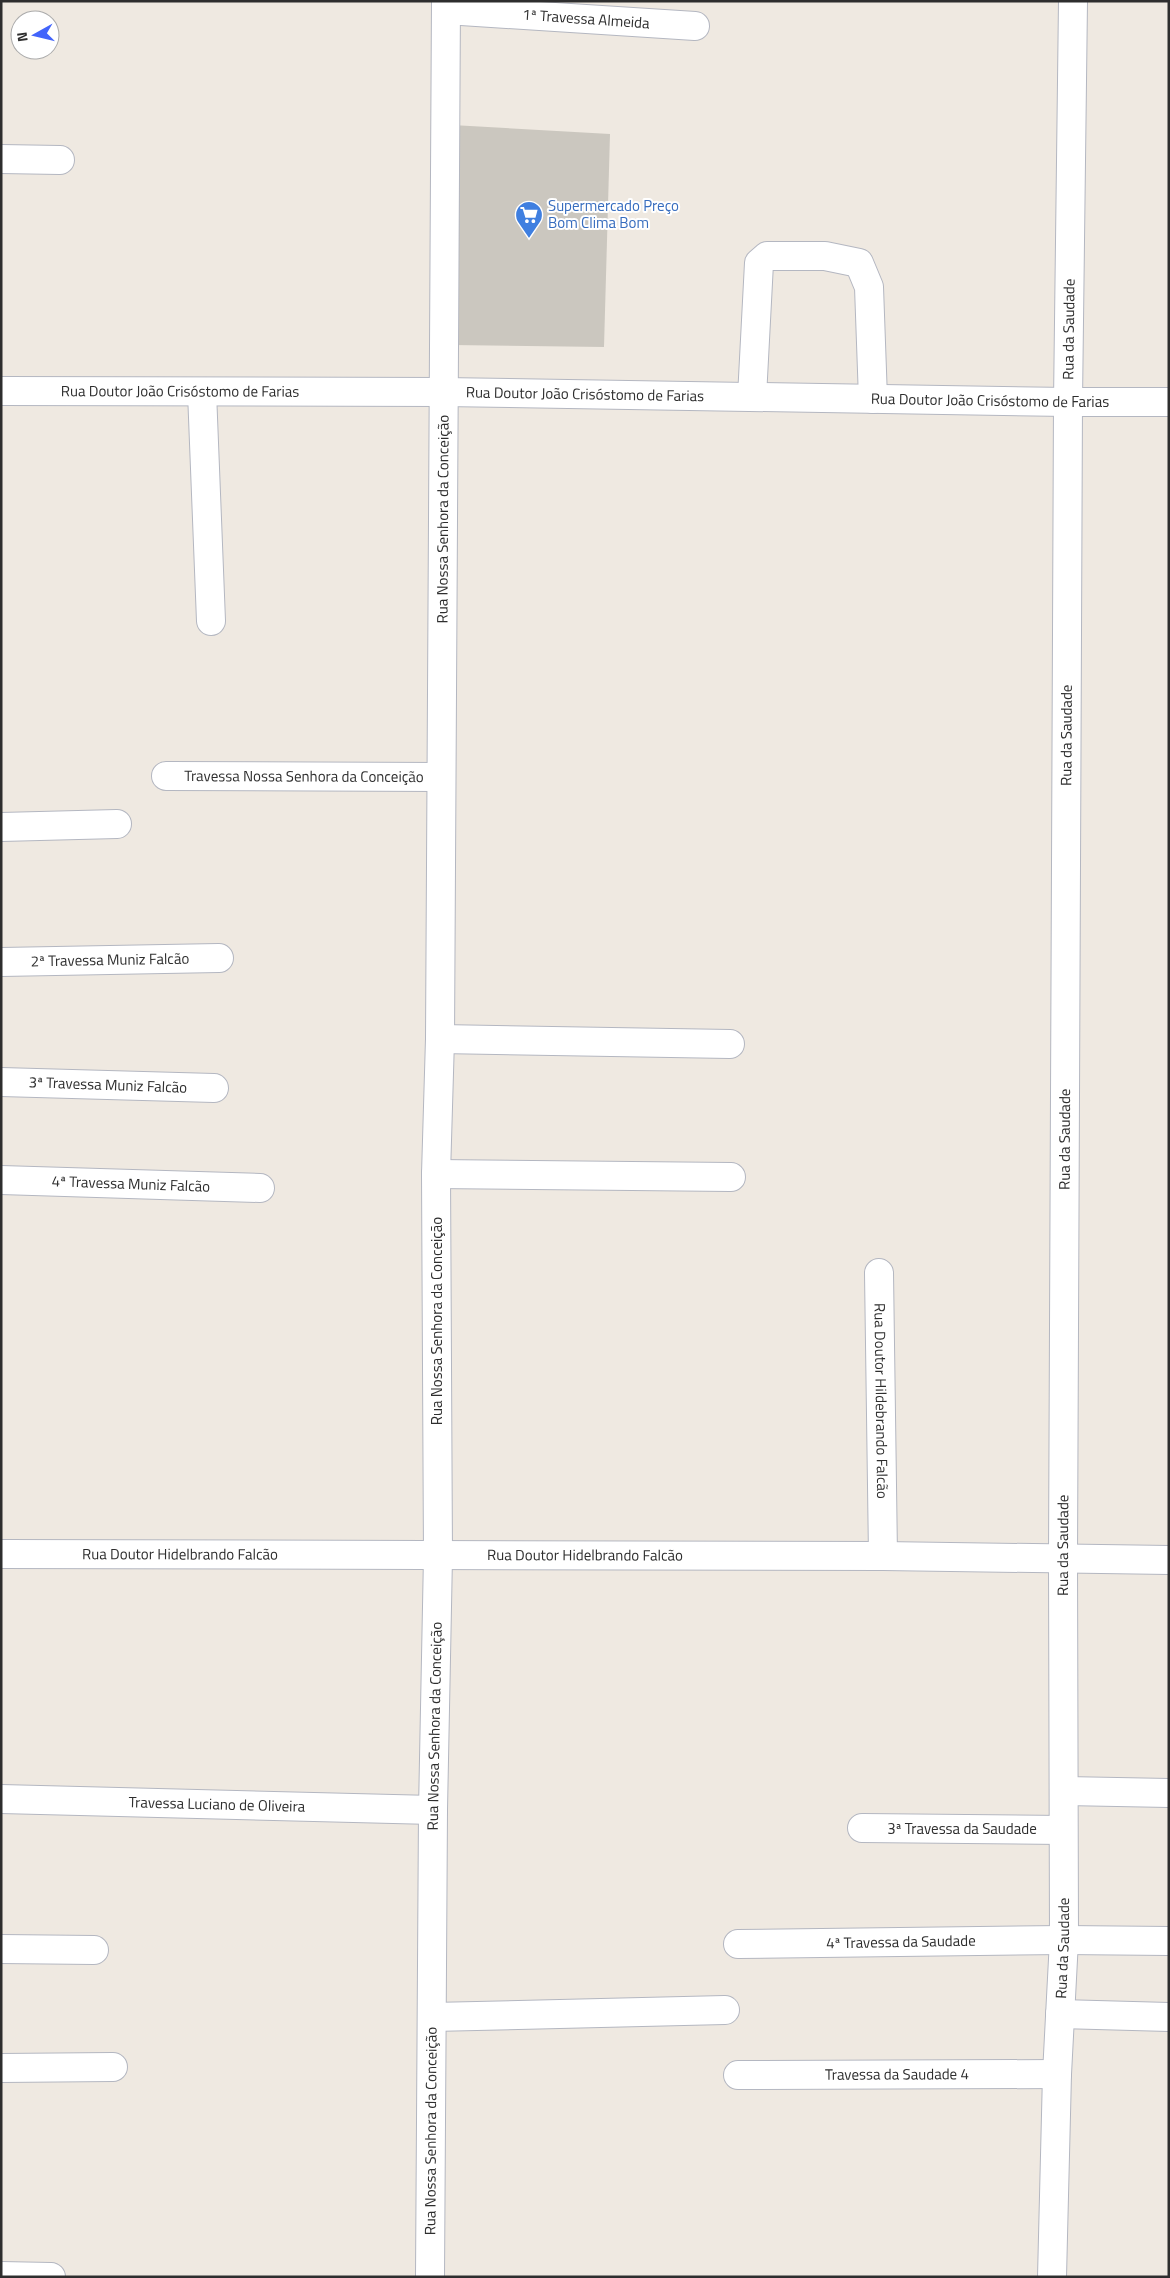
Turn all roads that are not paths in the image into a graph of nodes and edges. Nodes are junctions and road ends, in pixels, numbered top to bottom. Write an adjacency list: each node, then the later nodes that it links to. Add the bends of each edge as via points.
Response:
1 (1073, 1): 11 (street, Rua da Saudade)
2 (446, 6): 3 (street, 1ª Travessa Almeida); 8 (street, Rua Nossa Senhora da Conceição)
3 (695, 26)
4 (1, 159): 5 (street)
5 (60, 160)
6 (1, 391): 7 (street, Rua Doutor João Crisóstomo de Farias)
7 (202, 392): 8 (street, Rua Doutor João Crisóstomo de Farias); 13 (street)
8 (443, 392): 9 (street, Rua Doutor João Crisóstomo de Farias); 15 (street, Rua Nossa Senhora da Conceição)
9 (752, 397): 10 (street, Rua Doutor João Crisóstomo de Farias); 10 (street, via 759,263 767,256 825,256 859,264 869,287)
10 (873, 399): 11 (street, Rua Doutor João Crisóstomo de Farias)
11 (1068, 402): 12 (street, Rua Doutor João Crisóstomo de Farias); 32 (street, Rua da Saudade)
12 (1169, 402)
13 (211, 621)
14 (166, 776): 15 (street, Travessa Nossa Senhora da Conceição)
15 (440, 777): 20 (street, Rua Nossa Senhora da Conceição)
16 (116, 824): 17 (street)
17 (1, 827)
18 (219, 958): 19 (street, 2ª Travessa Muniz Falcão)
19 (1, 962)
20 (440, 1039): 21 (street); 24 (street, Rua Nossa Senhora da Conceição)
21 (730, 1044)
22 (1, 1082): 23 (street, 3ª Travessa Muniz Falcão)
23 (214, 1088)
24 (436, 1174): 25 (street); 30 (street, Rua Nossa Senhora da Conceição)
25 (731, 1177)
26 (1, 1180): 27 (street, 4ª Travessa Muniz Falcão)
27 (260, 1188)
28 (879, 1273): 31 (street, Rua Doutor Hildebrando Falcão)
29 (1, 1554): 30 (street, Rua Doutor Hidelbrando Falcão)
30 (438, 1556): 31 (street, Rua Doutor Hidelbrando Falcão); 37 (street, Rua Nossa Senhora da Conceição)
31 (883, 1556): 32 (street, Rua Doutor Hidelbrando Falcão)
32 (1063, 1559): 33 (street, Rua Doutor Hidelbrando Falcão); 34 (street, Rua da Saudade)
33 (1169, 1560)
34 (1065, 1791): 35 (street); 39 (street, Rua da Saudade)
35 (1169, 1793)
36 (1, 1799): 37 (street, Travessa Luciano de Oliveira)
37 (433, 1810): 47 (street, Rua Nossa Senhora da Conceição)
38 (862, 1828): 39 (street, 3ª Travessa da Saudade)
39 (1063, 1830): 40 (street, Rua da Saudade)
40 (1064, 1940): 41 (street, 4ª Travessa da Saudade); 42 (street, 4ª Travessa da Saudade); 46 (street, Rua da Saudade)
41 (1169, 1941)
42 (738, 1944)
43 (1, 1949): 44 (street)
44 (94, 1950)
45 (724, 2010): 47 (street)
46 (1060, 2014): 48 (street); 51 (street, Rua da Saudade)
47 (432, 2017): 55 (street, Rua Nossa Senhora da Conceição)
48 (1169, 2017)
49 (113, 2067): 50 (street)
50 (1, 2068)
51 (1057, 2074): 52 (street, Travessa da Saudade 4); 56 (street, Rua da Saudade)
52 (738, 2075)
53 (1, 2276): 54 (street)
54 (50, 2277)
55 (430, 2277)
56 (1052, 2277)

